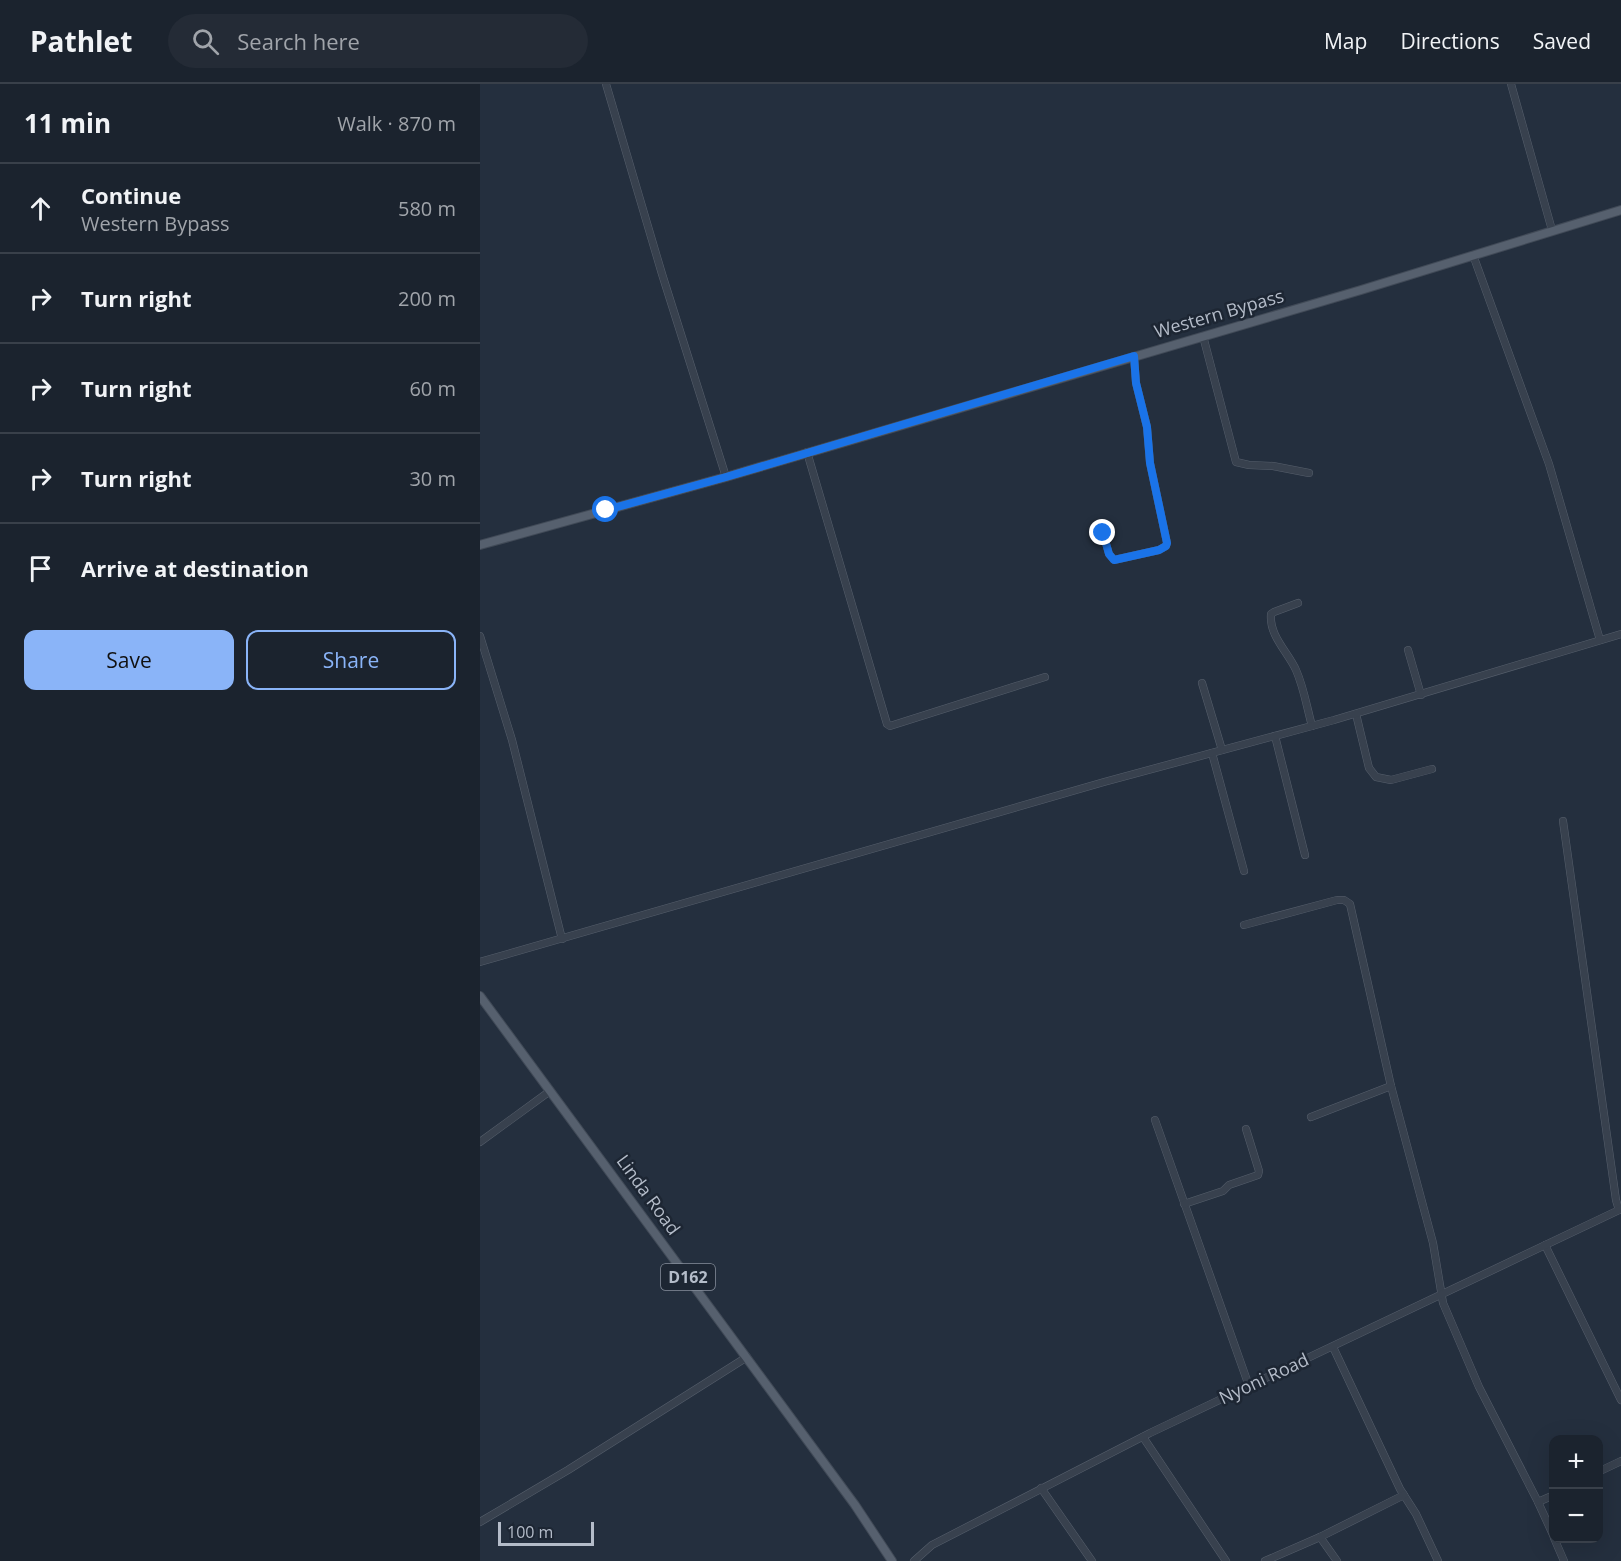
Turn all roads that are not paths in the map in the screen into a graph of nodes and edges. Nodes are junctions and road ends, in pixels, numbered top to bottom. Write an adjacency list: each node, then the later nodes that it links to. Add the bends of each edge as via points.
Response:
1 (606, 84): 10 (street)
2 (1510, 84): 4 (street)
3 (1621, 210): 4 (main road, Western Bypass)
4 (1552, 230): 5 (main road, Western Bypass)
5 (1473, 255): 6 (main road, Western Bypass); 16 (street, via 1549,464)
6 (1203, 336): 7 (main road, Western Bypass); 9 (street, via 1236,462)
7 (1134, 356): 8 (main road, Western Bypass); 11 (street, via 1167,543 1159,550 1114,560)
8 (807, 452): 10 (main road, Western Bypass); 18 (street, via 887,724)
9 (1309, 472)
10 (726, 477): 12 (main road, Western Bypass)
11 (1103, 533)
12 (480, 545)
13 (1298, 603): 22 (street, via 1271,614 1271,624 1296,671)
14 (1621, 634): 16 (street)
15 (480, 636): 31 (street, via 512,740)
16 (1600, 640): 20 (street)
17 (1408, 650): 20 (street)
18 (1045, 677)
19 (1202, 683): 24 (street)
20 (1421, 695): 21 (street)
21 (1356, 714): 22 (street); 26 (street, via 1369,768 1376,777 1391,780)
22 (1312, 726): 23 (street)
23 (1275, 736): 24 (street); 28 (street)
24 (1222, 750): 25 (street)
25 (1212, 753): 29 (street); 31 (street)
26 (1432, 769)
27 (1563, 821): 41 (street)
28 (1305, 855)
29 (1244, 871)
30 (1244, 925): 34 (street, via 1337,900 1347,901)
31 (562, 939): 32 (street)
32 (480, 962)
33 (480, 996): 35 (main road, Linda Road / D162)
34 (1391, 1086): 36 (street); 43 (street, via 1433,1244)
35 (550, 1092): 39 (street); 45 (main road, Linda Road / D162)
36 (1311, 1117)
37 (1155, 1120): 40 (street)
38 (1246, 1129): 40 (street, via 1258,1174)
39 (480, 1143)
40 (1184, 1204): 46 (street)
41 (1620, 1210): 42 (street, Nyoni Road)
42 (1545, 1245): 43 (street, Nyoni Road); 47 (street)
43 (1440, 1295): 44 (street, Nyoni Road); 54 (street, via 1479,1387)
44 (1333, 1347): 46 (street, Nyoni Road); 52 (street)
45 (747, 1358): 55 (street); 59 (main road, Linda Road / D162)
46 (1249, 1386): 48 (street, Nyoni Road)
47 (1621, 1400)
48 (1143, 1437): 51 (street, Nyoni Road); 62 (street)
49 (1621, 1461): 50 (street)
50 (1603, 1470)
51 (1041, 1488): 60 (street, Nyoni Road, via 932,1545); 61 (street)
52 (1404, 1495): 57 (street); 65 (street)
53 (1549, 1497): 54 (street)
54 (1538, 1502): 56 (street)
55 (480, 1522)
56 (1549, 1527)
57 (1320, 1537): 63 (street); 64 (street)
58 (1556, 1543): 66 (street)
59 (892, 1561)
60 (914, 1561)
61 (1092, 1561)
62 (1226, 1561)
63 (1265, 1561)
64 (1337, 1561)
65 (1437, 1561)
66 (1564, 1561)

